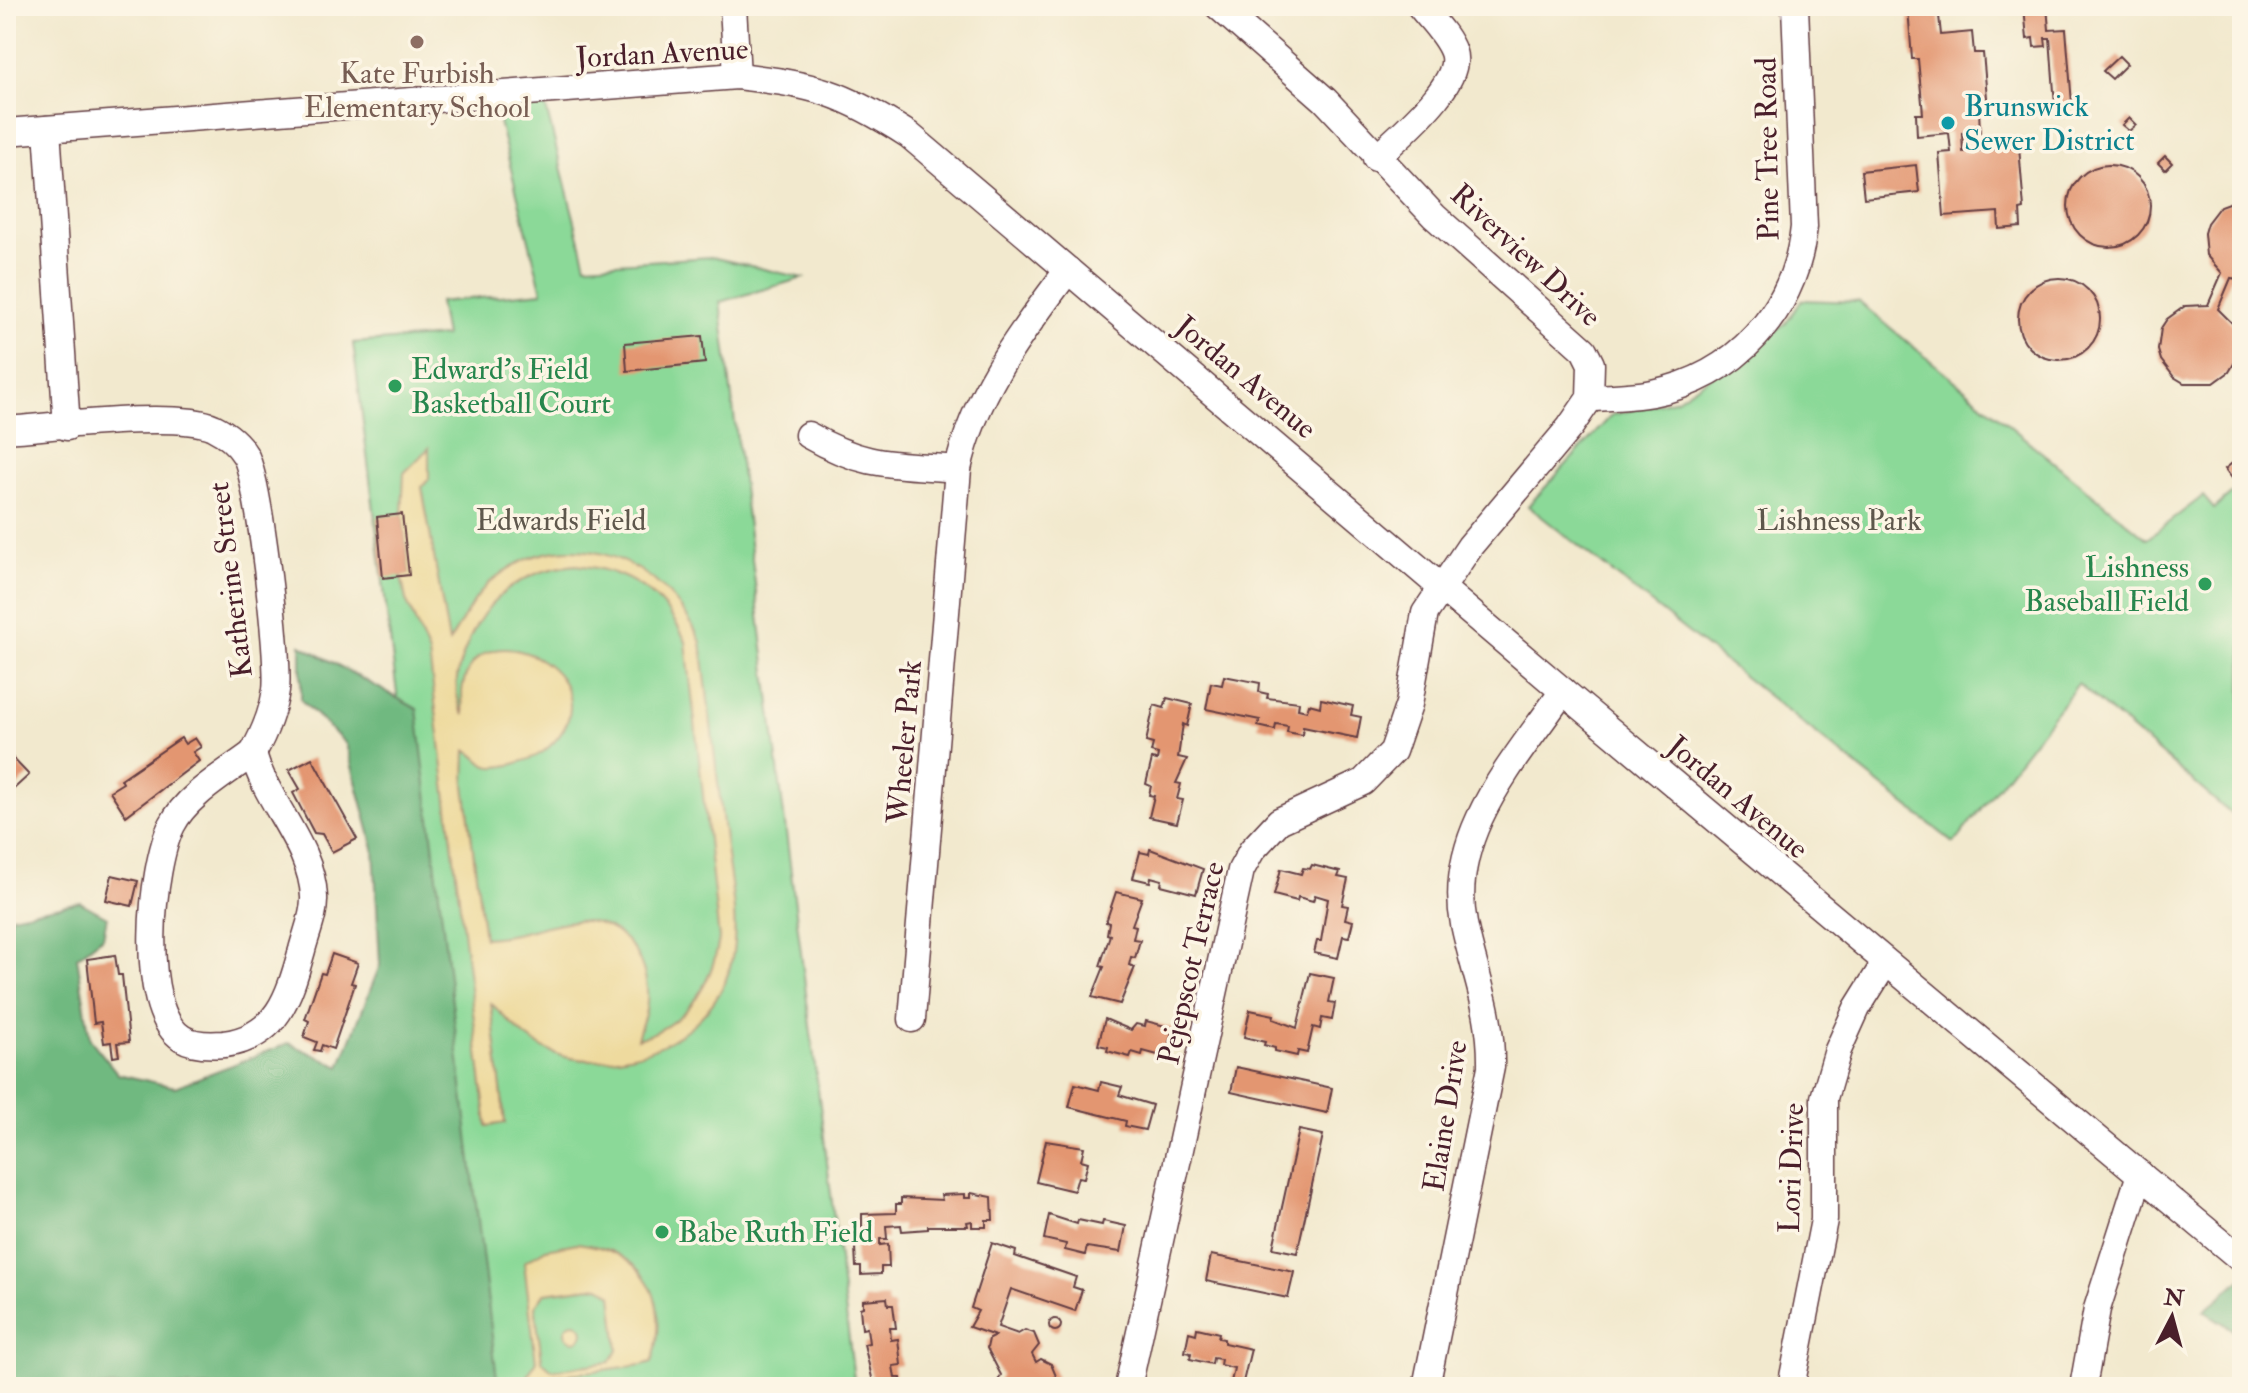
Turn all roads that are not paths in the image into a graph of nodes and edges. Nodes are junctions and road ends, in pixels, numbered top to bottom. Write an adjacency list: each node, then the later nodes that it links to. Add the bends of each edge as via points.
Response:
1 (733, 6): 5 (street)
2 (1218, 6): 8 (street, Riverview Drive, via 1325,100)
3 (1420, 6): 8 (street, via 1452,50 1453,72 1442,92)
4 (1795, 6): 10 (street, Pine Tree Road, via 1804,227 1787,295 1762,331 1716,369 1649,394)
5 (737, 76): 6 (street, Jordan Avenue); 9 (street, Jordan Avenue, via 805,84 859,103 909,135)
6 (47, 129): 7 (street, Jordan Avenue); 11 (street)
7 (6, 132)
8 (1376, 158): 10 (street, Riverview Drive, via 1584,350 1591,364)
9 (1068, 270): 14 (street, Wheeler Park, via 987,386 966,430); 15 (street, Jordan Avenue)
10 (1590, 398): 15 (street)
11 (67, 427): 12 (street, Katherine Street); 17 (street, Katherine Street, via 193,421 229,437 244,453 254,475 276,690)
12 (6, 430)
13 (808, 435): 14 (street, via 868,463)
14 (958, 469): 19 (street, Wheeler Park)
15 (1441, 585): 16 (street, Jordan Avenue); 22 (street, Pejepscot Terrace, via 1425,613 1409,704 1393,751 1363,782 1279,821 1241,870)
16 (1563, 691): 18 (street, Jordan Avenue); 23 (street, Elaine Drive, via 1492,795 1459,881 1490,1018 1491,1067)
17 (253, 753): 17 (street, Katherine Street, via 259,778 303,856 314,899 281,1011 251,1037 199,1044 170,1027 155,989 160,871 171,825 184,807)
18 (1885, 963): 20 (street, Jordan Avenue); 24 (street, Lori Drive, via 1838,1050 1824,1098 1824,1220)
19 (912, 1019)
20 (2140, 1174): 21 (street, Jordan Avenue); 25 (street, via 2097,1309)
21 (2242, 1260)
22 (1128, 1387)
23 (1426, 1387)
24 (1791, 1387)
25 (2083, 1387)

